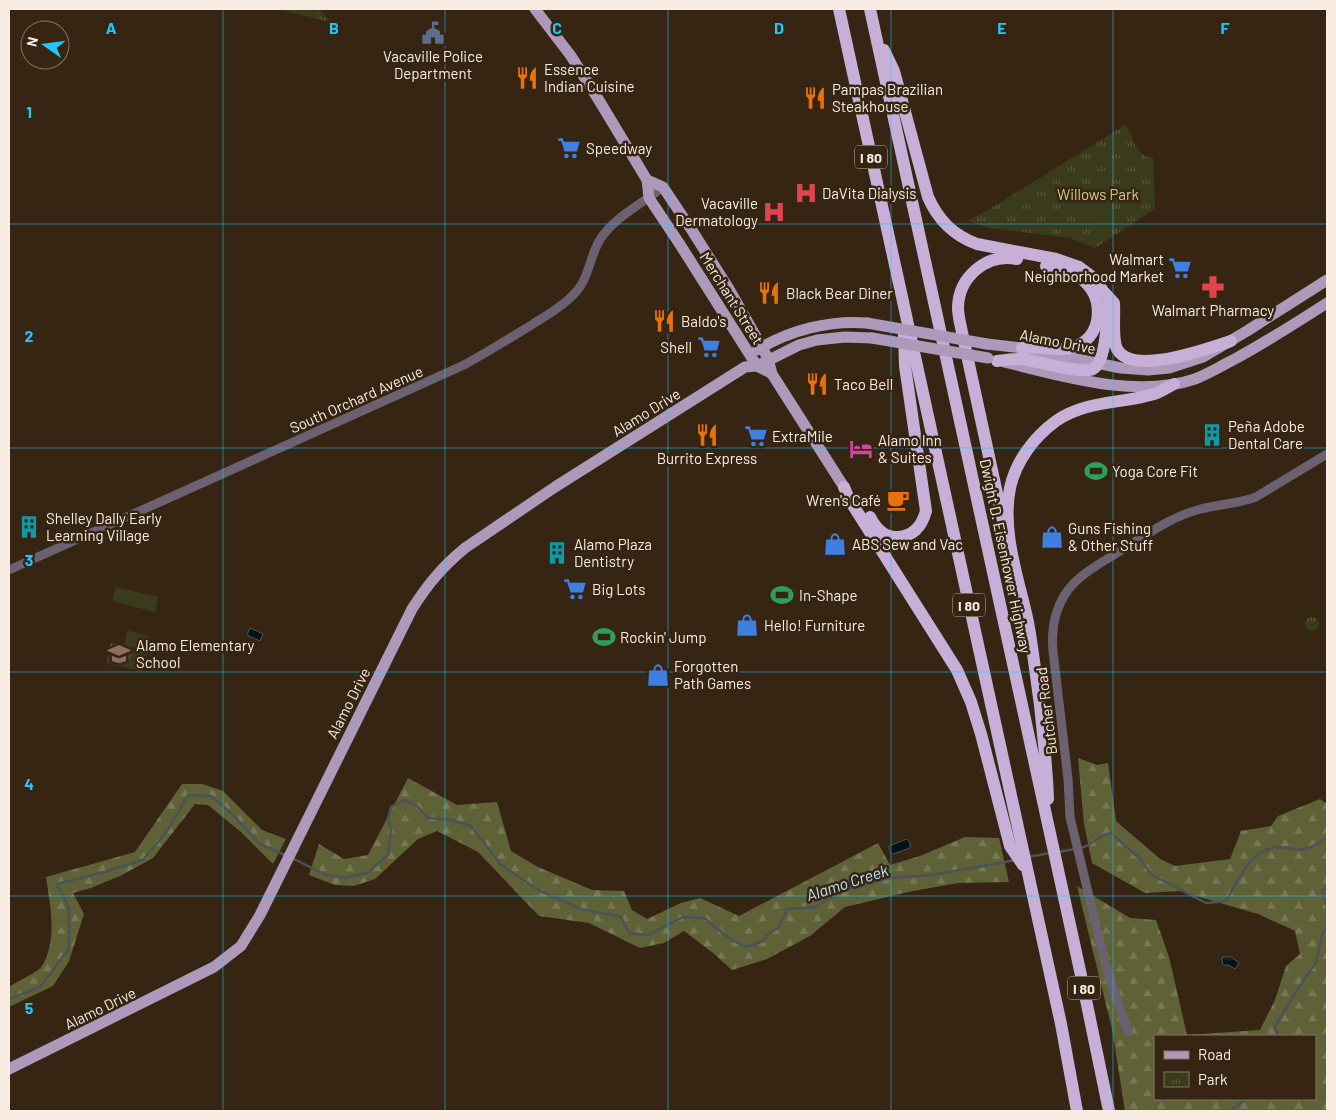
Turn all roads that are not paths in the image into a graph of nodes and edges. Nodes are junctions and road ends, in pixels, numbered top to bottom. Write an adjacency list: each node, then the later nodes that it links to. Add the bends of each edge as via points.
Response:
1 (535, 9): 5 (main road, Merchant Street, via 571,56)
2 (839, 9): 11 (highway, I 80)
3 (870, 9): 4 (highway, Dwight D. Eisenhower Highway / I 80)
4 (875, 32): 9 (highway, via 894,71 928,197 940,219 963,239 977,244 1056,259 1079,268 1094,278); 26 (highway, Dwight D. Eisenhower Highway / I 80)
5 (647, 180): 6 (main road); 7 (main road, Merchant Street)
6 (663, 187): 7 (street, South Orchard Avenue); 13 (main road, Merchant Street)
7 (649, 198): 15 (main road, Merchant Street); 25 (street, South Orchard Avenue, via 606,231 597,245 583,283 573,296 485,354)
8 (1326, 284): 12 (main road, Alamo Drive)
9 (1103, 292): 12 (highway, via 1114,303 1118,349 1130,359 1174,357); 18 (highway, via 1107,316)
10 (1327, 303): 21 (main road, Alamo Drive, via 1216,369)
11 (904, 305): 23 (highway, via 904,366 925,498 923,522 906,536 884,534 855,494); 27 (highway, I 80)
12 (1231, 341): 18 (main road, Alamo Drive, via 1204,357 1169,368 1134,369)
13 (762, 347): 14 (main road, Alamo Drive, bridge, via 816,326 847,322); 15 (main road, Alamo Drive); 16 (main road, Merchant Street)
14 (1022, 348): 18 (main road, Alamo Drive); 24 (highway, via 1067,349 1080,344 1092,334 1097,323 1094,293 1074,274 1057,268 1014,258 987,261 967,279 958,307 984,435)
15 (750, 354): 19 (main road, Merchant Street)
16 (768, 359): 17 (main road, Alamo Drive, bridge, via 799,345 846,337 872,338); 19 (main road, Alamo Drive); 20 (main road, Merchant Street)
17 (993, 360): 18 (highway, via 1020,359 1087,371); 21 (main road, Alamo Drive, via 1126,386)
18 (1099, 364)
19 (751, 366): 20 (main road, Merchant Street); 29 (main road, Alamo Drive, via 555,487 465,548 438,571 412,609 287,861 241,946 200,975)
20 (771, 373): 23 (main road, Merchant Street)
21 (1174, 384): 24 (highway, via 1154,394 1072,412 1042,432 1024,454 1010,488)
22 (1327, 454): 28 (street, Butcher Road, via 1256,497 1244,502 1201,508 1169,521 1087,572 1068,591 1054,620 1052,639 1072,825 1105,963)
23 (844, 487): 27 (highway, via 957,670 971,702)
24 (1010, 540): 26 (highway, via 1034,662 1048,768)
25 (9, 570)
26 (1050, 834): 31 (highway, Dwight D. Eisenhower Highway / I 80)
27 (1016, 845): 30 (highway, I 80, via 1027,872)
28 (1128, 1032)
29 (9, 1069)
30 (1078, 1111)
31 (1109, 1111)

